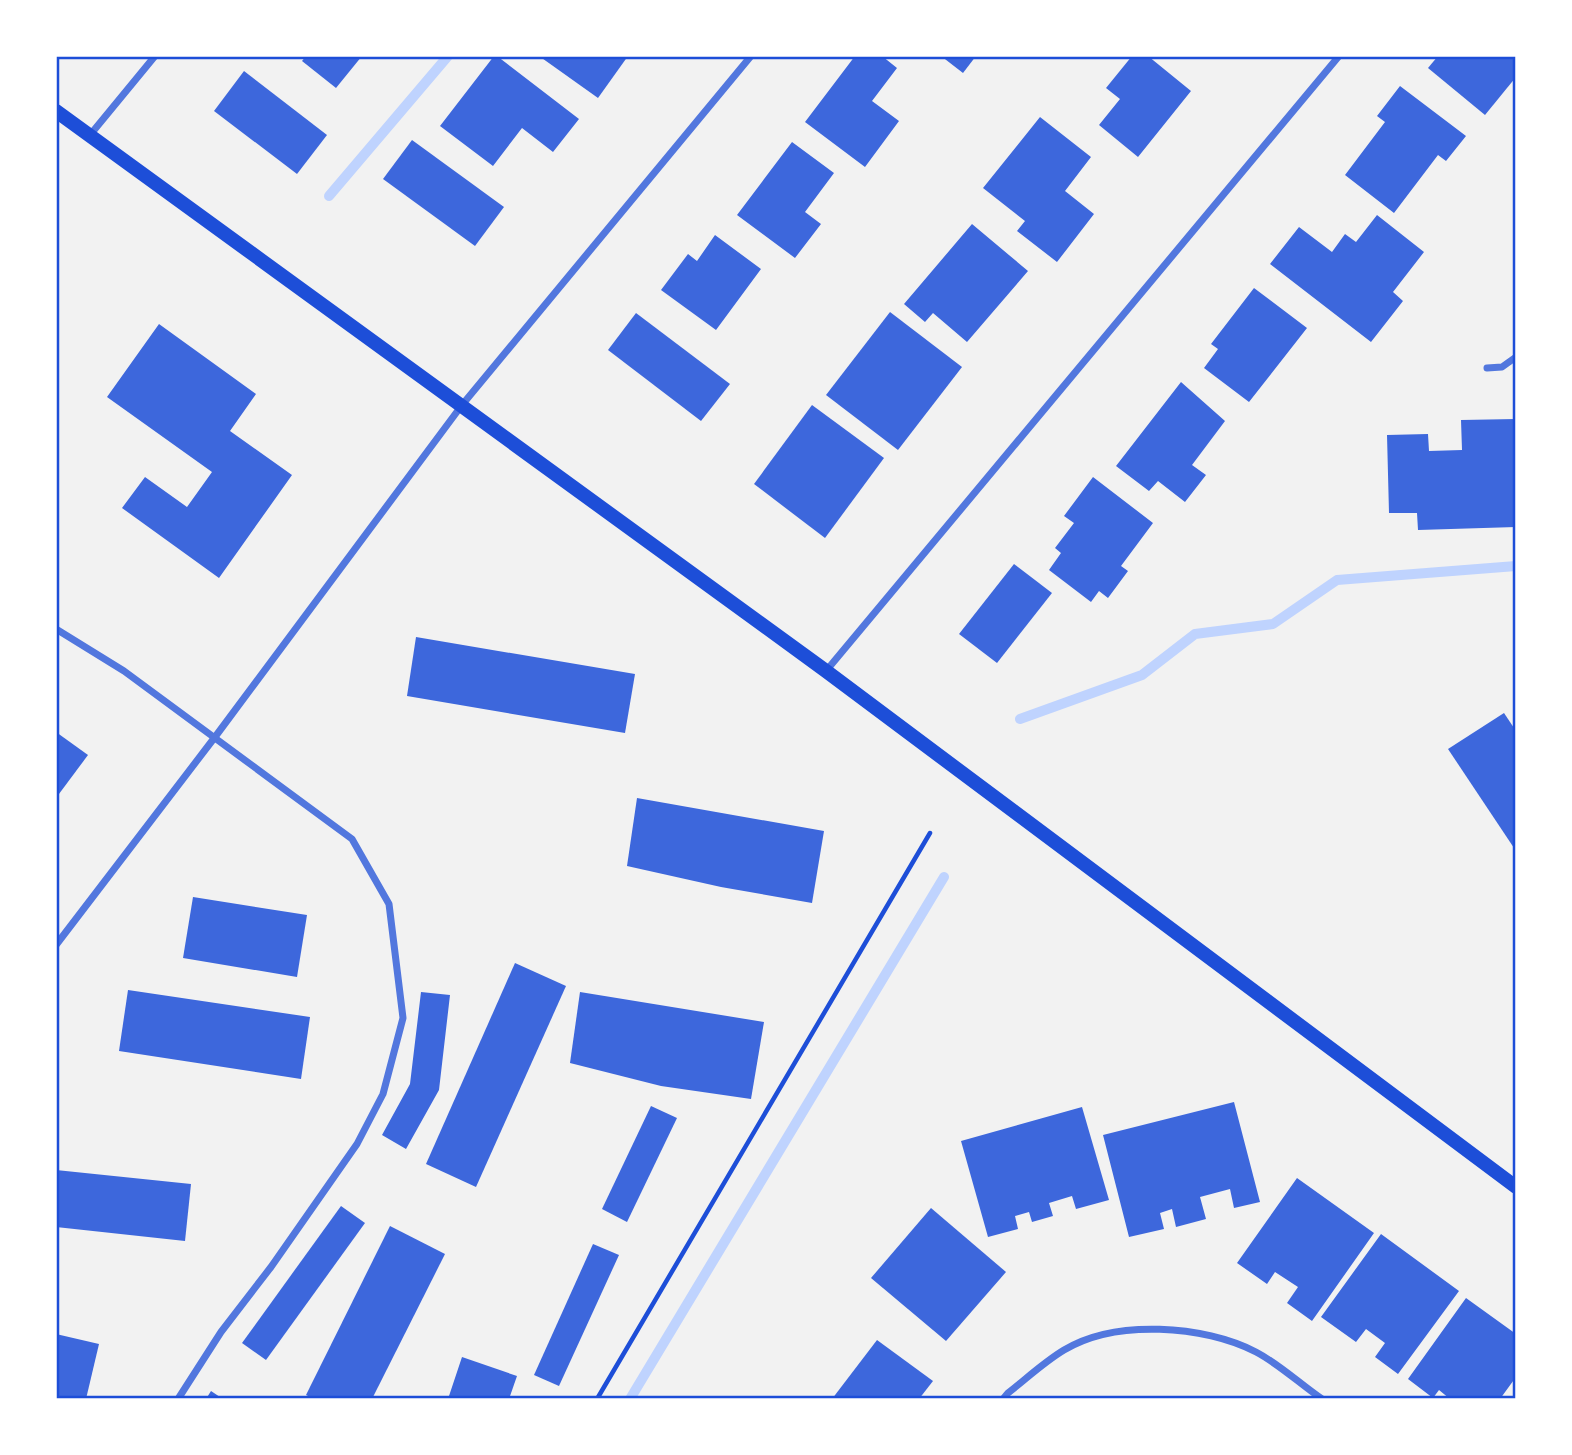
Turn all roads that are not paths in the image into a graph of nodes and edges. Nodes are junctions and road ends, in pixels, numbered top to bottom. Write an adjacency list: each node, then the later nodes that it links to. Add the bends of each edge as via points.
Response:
1 (155, 56): 5 (street)
2 (751, 56): 8 (street)
3 (1339, 56): 10 (street)
4 (56, 111): 5 (main road)
5 (89, 136): 8 (main road)
6 (1516, 356): 7 (street, via 1502,367)
7 (1487, 368)
8 (463, 405): 10 (main road); 11 (street)
9 (56, 629): 11 (street)
10 (826, 671): 13 (main road)
11 (215, 737): 12 (street); 14 (street, via 352,839 389,904 403,1018 383,1094 357,1144)
12 (56, 944)
13 (1516, 1187)
14 (178, 1399)
15 (1003, 1399): 16 (street, via 1065,1349 1103,1334 1154,1329 1213,1336 1256,1353)
16 (1322, 1399)

